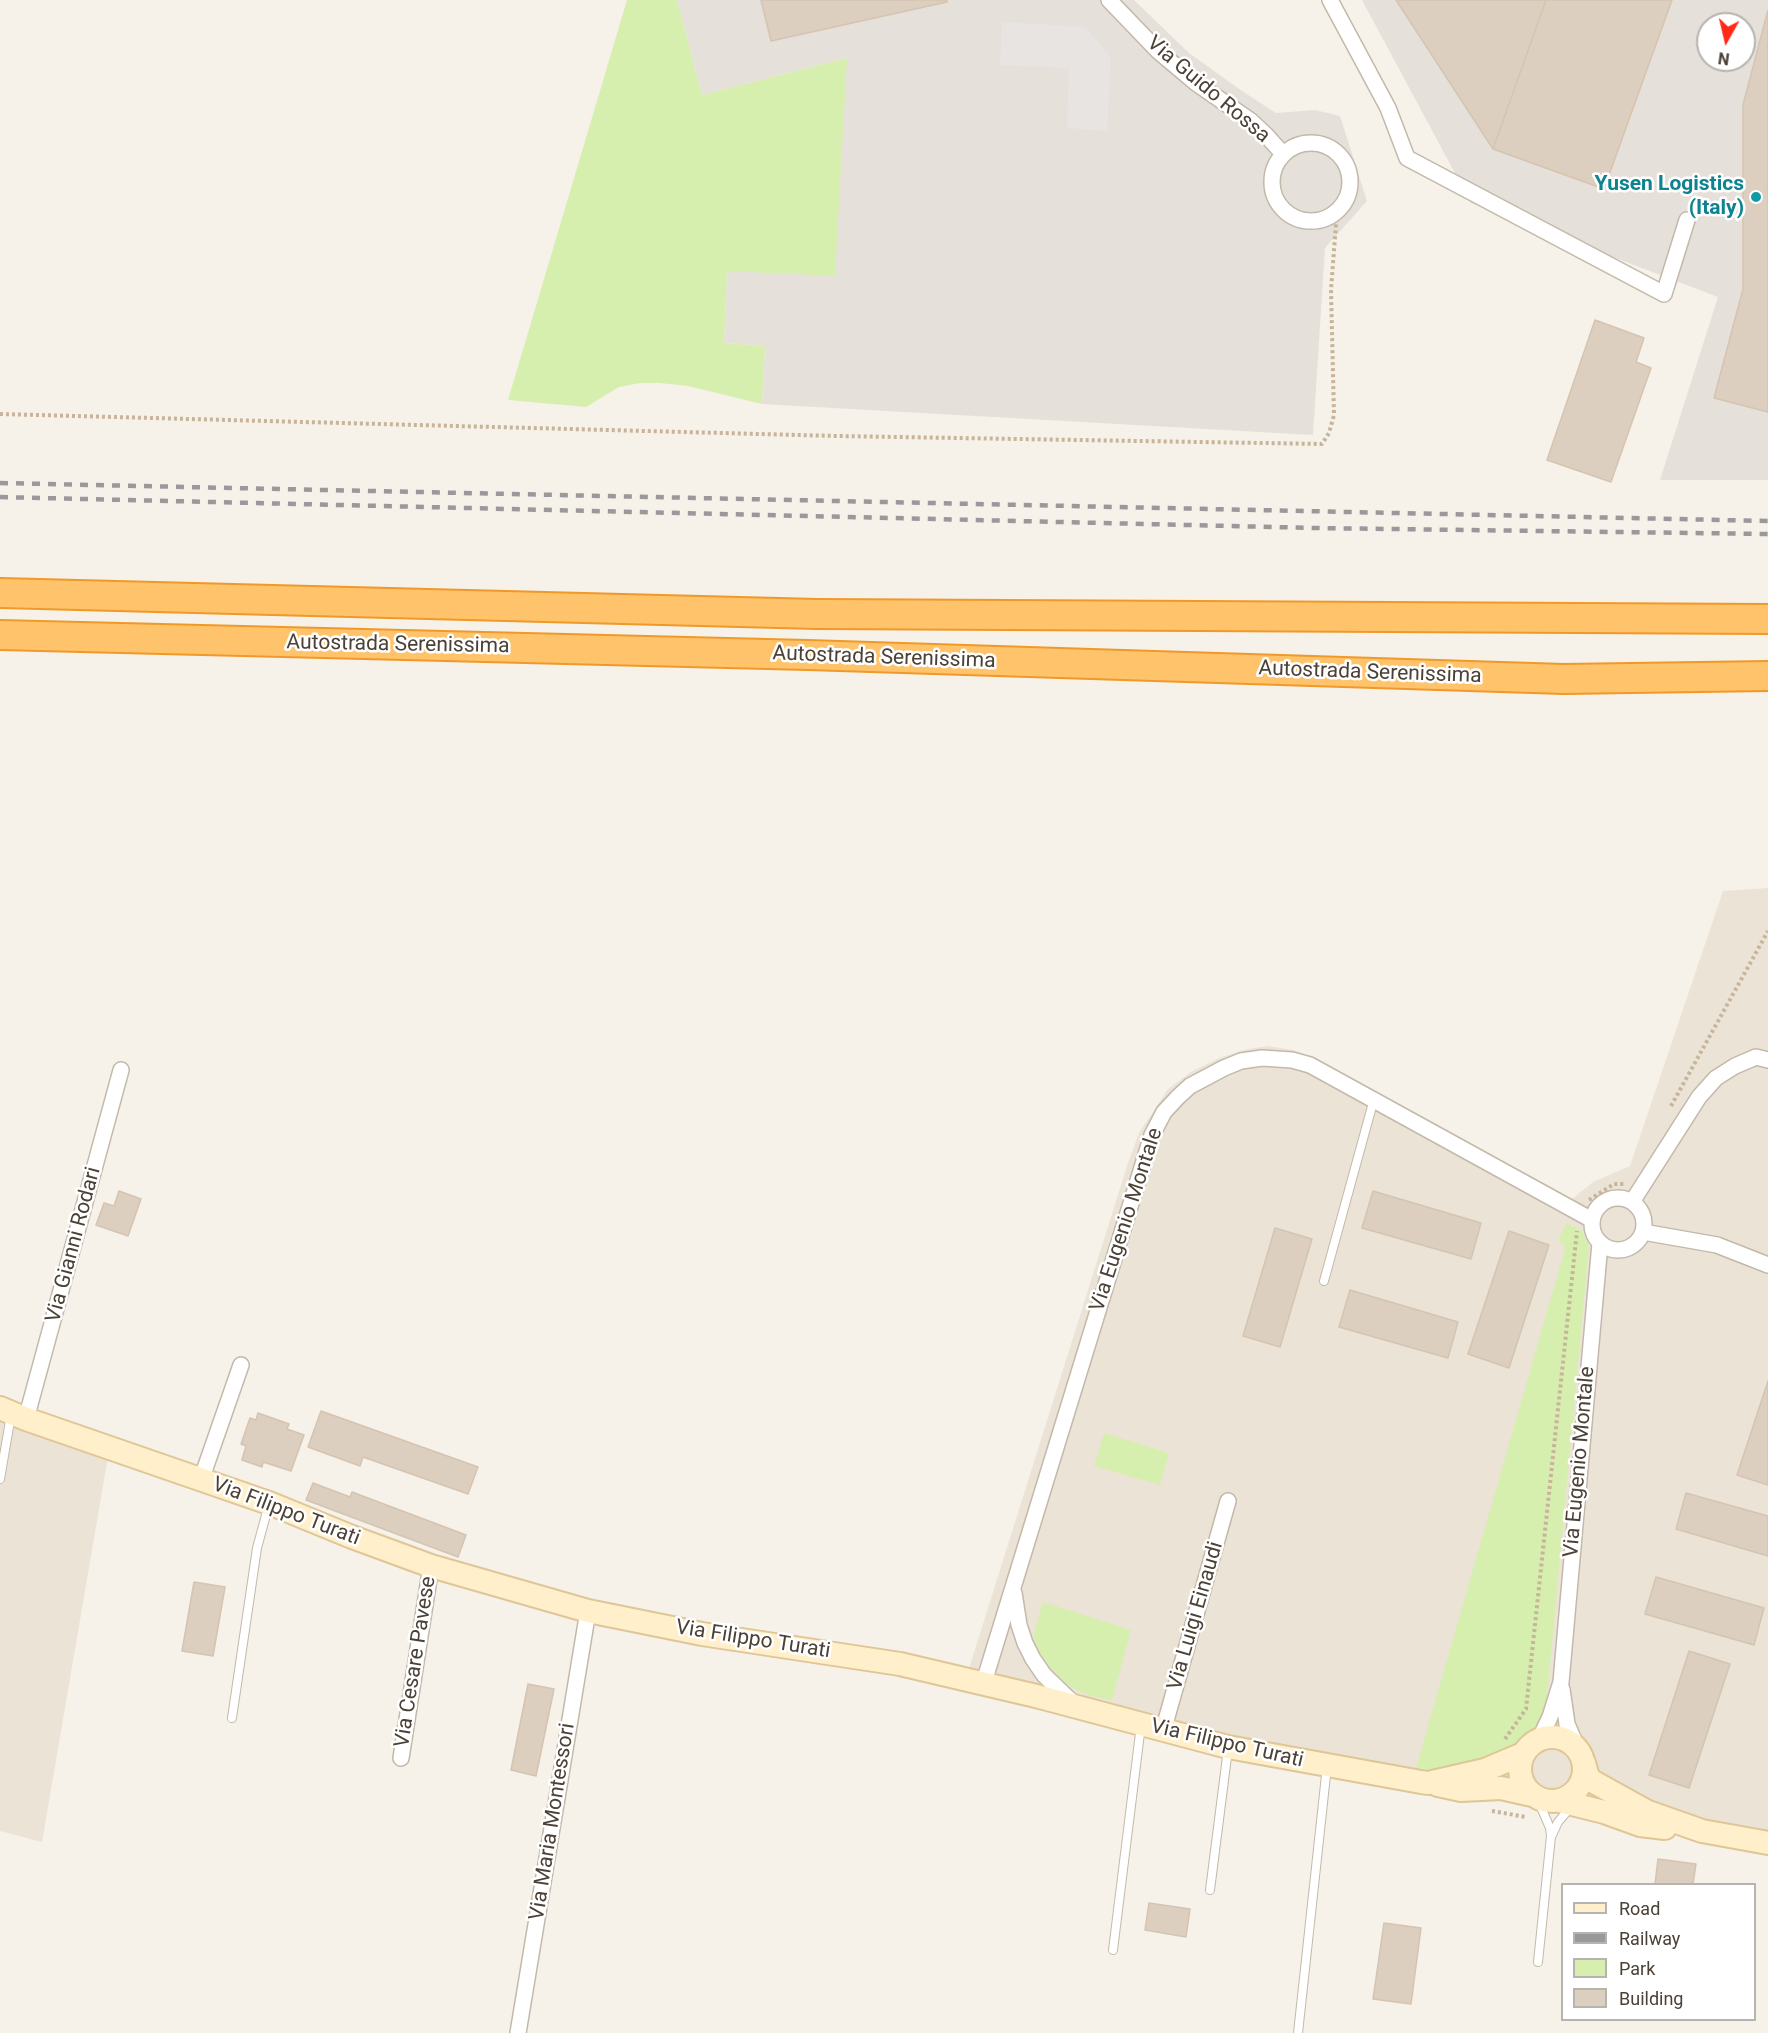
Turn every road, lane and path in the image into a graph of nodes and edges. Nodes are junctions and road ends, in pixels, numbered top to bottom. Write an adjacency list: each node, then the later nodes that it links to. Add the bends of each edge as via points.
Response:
1 (1109, 0): 3 (street, Via Guido Rossa, via 1158,51 1251,121)
2 (1330, 0): 5 (street, via 1388,108 1407,158 1664,294)
3 (1283, 154): 4 (street, Via Guido Rossa, via 1272,178 1279,204 1300,219 1313,220); 4 (street, Via Guido Rossa, via 1306,143 1330,148 1339,155 1350,177 1345,201)
4 (1337, 211): 6 (path, via 1331,290 1334,415 1323,444 836,436)
5 (1687, 220)
6 (0, 414)
7 (0, 593): 8 (highway, Autostrada Serenissima, via 817,614)
8 (1768, 618)
9 (0, 635): 10 (highway, Autostrada Serenissima, via 1564,679)
10 (1768, 676)
11 (1768, 931): 15 (path)
12 (1768, 1060): 17 (street, via 1756,1057 1716,1078 1698,1097)
13 (122, 1070): 24 (street, Via Gianni Rodari)
14 (1374, 1100): 18 (street, Via Eugenio Montale); 22 (lane); 30 (street, Via Eugenio Montale, via 1310,1065 1292,1059 1262,1058 1207,1075 1164,1112 1152,1135)
15 (1666, 1113)
16 (1627, 1184): 18 (path, via 1614,1184 1592,1197)
17 (1632, 1202): 18 (street, via 1624,1198 1607,1200); 19 (street, via 1643,1215)
18 (1586, 1216): 20 (street); 38 (path, via 1526,1709)
19 (1643, 1232): 20 (street, via 1639,1240 1624,1249 1607,1248); 21 (street, via 1717,1245)
20 (1600, 1243): 32 (street, Via Eugenio Montale)
21 (1768, 1265)
22 (1324, 1281)
23 (241, 1365): 26 (street)
24 (12, 1414): 25 (lane); 26 (street, Via Filippo Turati)
25 (0, 1479)
26 (201, 1480): 28 (street, Via Filippo Turati)
27 (1228, 1501): 37 (street, Via Luigi Einaudi)
28 (269, 1503): 29 (street, Via Filippo Turati); 35 (lane, via 257,1548)
29 (431, 1566): 31 (street, Via Filippo Turati); 42 (street, Via Cesare Pavese)
30 (1013, 1587): 33 (street, Via Eugenio Montale); 34 (street, Via Eugenio Montale, via 1025,1643 1033,1659 1058,1690)
31 (588, 1611): 33 (street, Via Filippo Turati, via 702,1634 900,1664); 53 (street, Via Maria Montessori)
32 (1561, 1682): 40 (street, via 1550,1717); 41 (street, via 1567,1724)
33 (983, 1685): 34 (street, Via Filippo Turati)
34 (1080, 1708): 36 (street, Via Filippo Turati)
35 (232, 1718)
36 (1141, 1725): 37 (street, Via Filippo Turati); 51 (lane)
37 (1163, 1731): 39 (street, Via Filippo Turati)
38 (1500, 1746)
39 (1228, 1747): 43 (street, Via Filippo Turati); 50 (lane)
40 (1531, 1747): 41 (street, Via Filippo Turati, via 1556,1737 1565,1740); 44 (street, Via Filippo Turati, via 1485,1770); 45 (street, via 1520,1765 1520,1776)
41 (1581, 1757): 46 (street, via 1581,1783); 47 (street, Via Filippo Turati, via 1588,1777 1630,1803)
42 (400, 1758)
43 (1327, 1766): 44 (street, Via Filippo Turati); 54 (lane)
44 (1428, 1783): 45 (street, Via Filippo Turati, via 1461,1790 1501,1788)
45 (1534, 1796): 46 (street, Via Filippo Turati, via 1544,1801); 48 (lane)
46 (1566, 1802): 47 (street, Via Filippo Turati, via 1640,1825); 48 (lane)
47 (1702, 1831): 49 (street, Via Filippo Turati)
48 (1551, 1836): 52 (lane)
49 (1768, 1843)
50 (1210, 1890)
51 (1113, 1950)
52 (1538, 1962)
53 (518, 2033)
54 (1298, 2033)

